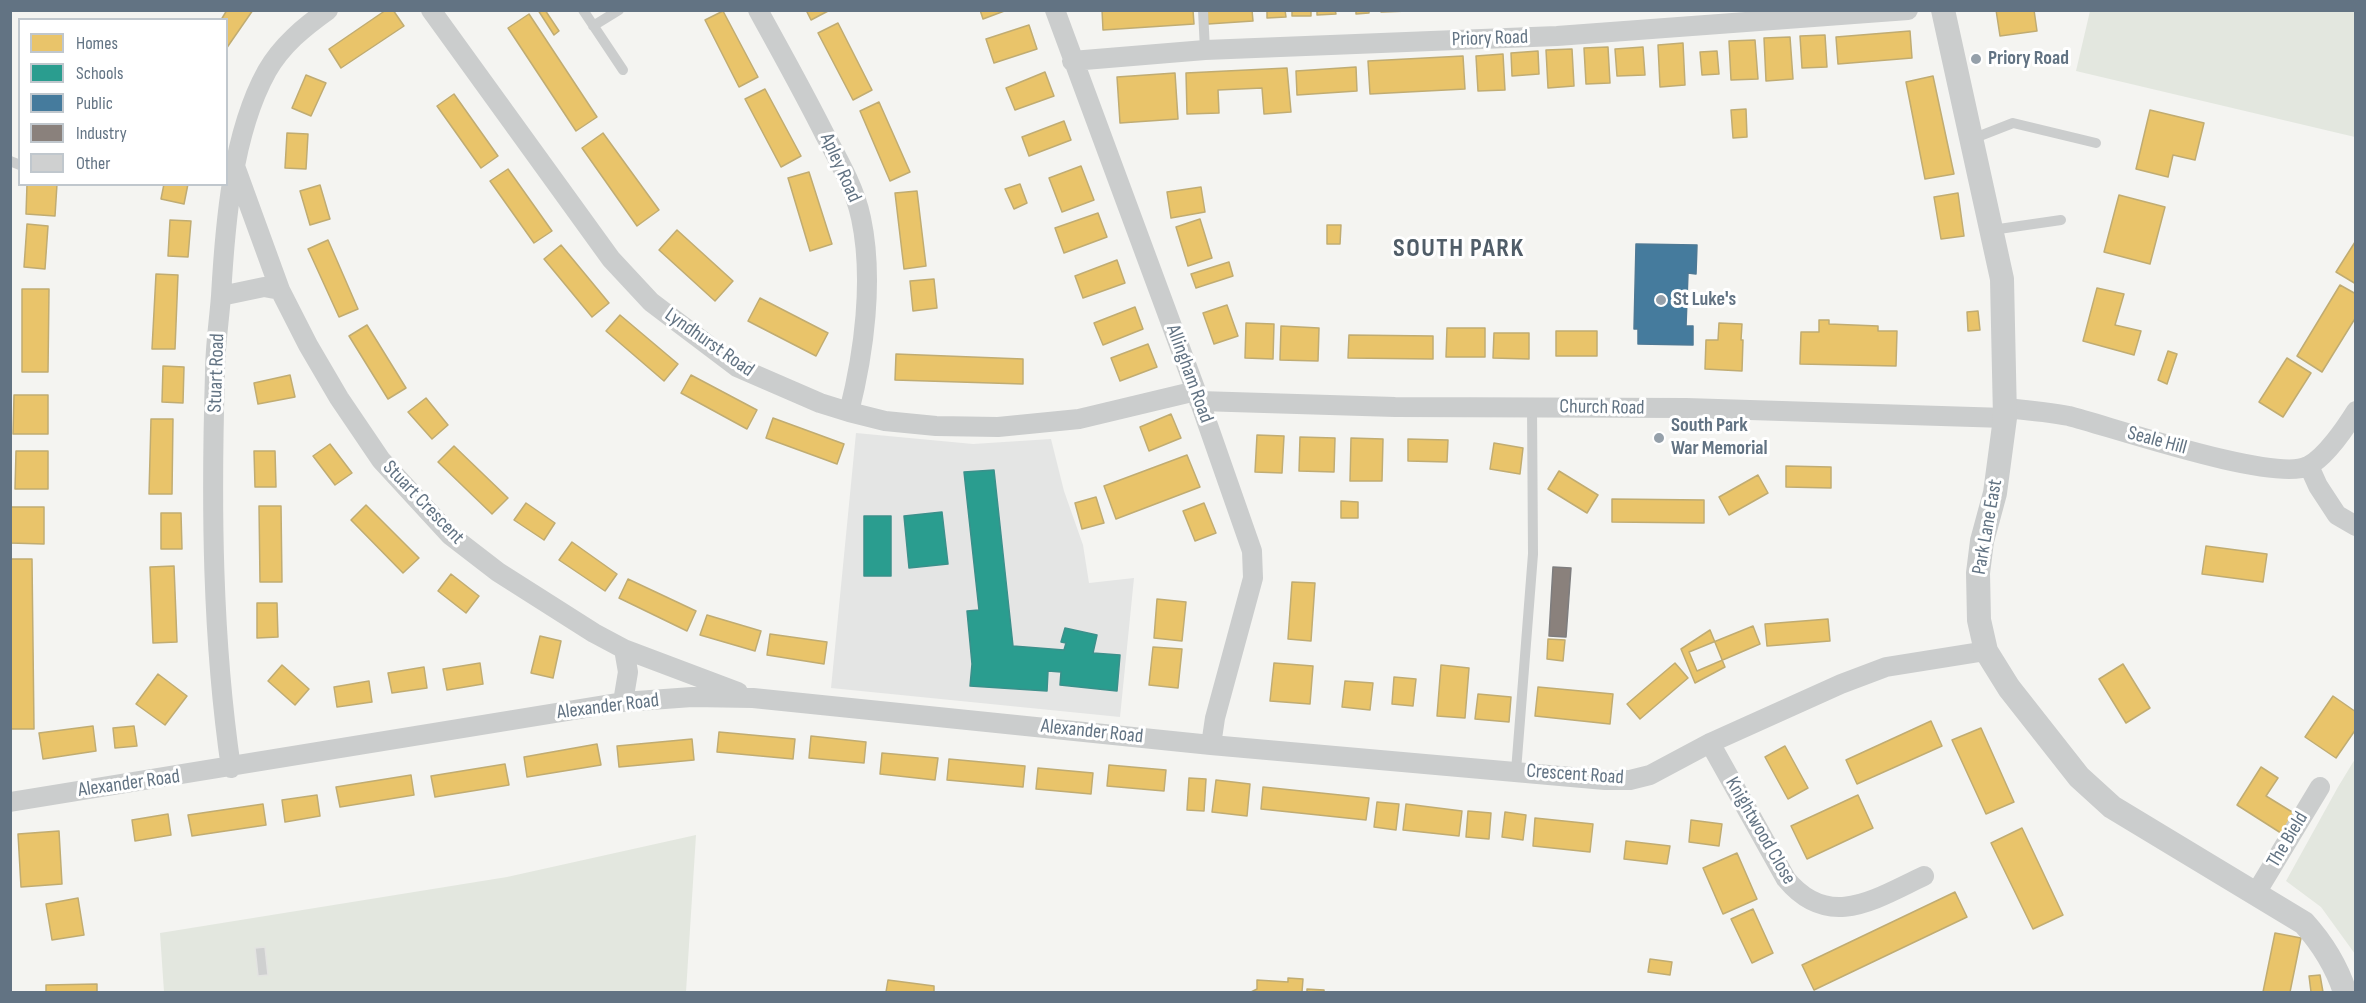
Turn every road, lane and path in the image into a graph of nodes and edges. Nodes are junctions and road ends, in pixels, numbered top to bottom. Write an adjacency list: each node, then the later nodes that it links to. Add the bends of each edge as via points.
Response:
1 (328, 10): 16 (street, Stuart Road, via 297,34 267,72 242,136)
2 (431, 10): 24 (street, Lyndhurst Road, via 610,259 651,302 737,368)
3 (583, 10): 10 (lane)
4 (619, 10): 10 (lane)
5 (758, 10): 24 (street, Apley Road, via 837,157 861,219 866,285 864,327)
6 (1055, 10): 12 (street, Allingham Road)
7 (1203, 10): 11 (lane)
8 (1908, 10): 11 (street, Priory Road, via 1557,36)
9 (1943, 10): 14 (street, Park Lane East)
10 (593, 26): 13 (lane)
11 (1205, 50): 12 (street, Priory Road)
12 (1072, 61): 21 (street, Allingham Road)
13 (623, 70)
14 (1972, 139): 15 (lane, via 2013,123); 18 (street, Park Lane East)
15 (2096, 143)
16 (236, 169): 19 (street, Stuart Crescent); 20 (street, Stuart Road, via 224,236)
17 (2061, 220): 18 (lane)
18 (1992, 230): 25 (street, Park Lane East, via 2002,279)
19 (280, 290): 20 (street, via 264,286); 28 (street, Stuart Crescent, via 357,425 381,460 442,527 524,590)
20 (221, 296): 34 (street, Stuart Road, via 215,372 215,546 222,701)
21 (1198, 396): 22 (street, Church Road, via 1395,407); 24 (street, Lyndhurst Road, via 1079,419 998,427 885,421); 33 (street, Allingham Road, via 1252,551 1253,578)
22 (1532, 407): 25 (street, Church Road); 35 (lane, via 1533,554)
23 (2355, 411): 26 (street, via 2340,435)
24 (849, 412)
25 (2005, 413): 26 (street, Seale Hill, via 2067,416 2276,470); 29 (street, Park Lane East, via 1995,493 1978,573 1979,620)
26 (2309, 466): 27 (street, via 2337,515)
27 (2355, 526)
28 (624, 649): 30 (street, Stuart Crescent); 31 (street, via 628,672)
29 (1986, 651): 32 (street, Crescent Road, via 1886,667); 39 (street, Park Lane East, via 2009,688 2079,777 2103,799)
30 (753, 698): 31 (street, Alexander Road); 33 (street, Alexander Road)
31 (623, 702): 34 (street, Alexander Road)
32 (1710, 744): 35 (street, Crescent Road, via 1630,780); 38 (street, Knightwood Close, via 1796,892 1824,905 1850,908)
33 (1211, 745): 35 (street, Crescent Road)
34 (231, 768): 37 (street, Alexander Road)
35 (1516, 771)
36 (2320, 787): 39 (street, The Bield)
37 (10, 802)
38 (1924, 876)
39 (2256, 893): 40 (street, Park Lane East, via 2304,924 2321,942)
40 (2345, 993)

